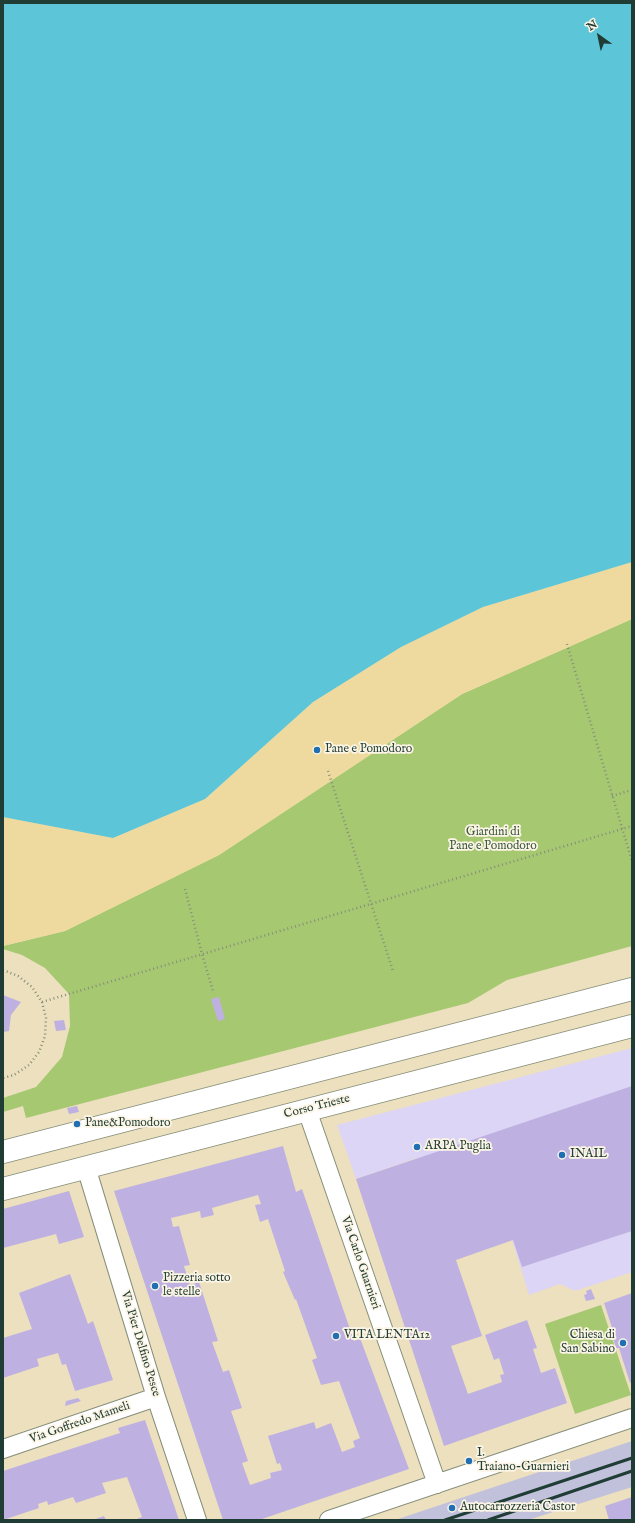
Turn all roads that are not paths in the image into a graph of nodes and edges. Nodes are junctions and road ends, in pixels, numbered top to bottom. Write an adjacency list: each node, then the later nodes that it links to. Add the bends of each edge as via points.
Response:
1 (632, 989): 4 (main road)
2 (632, 1026): 3 (main road, Corso Trieste)
3 (307, 1110): 5 (main road, Corso Trieste); 10 (street, Via Carlo Guarnieri)
4 (3, 1152)
5 (86, 1167): 6 (main road, Corso Trieste); 7 (street, Via Pier Delfino Pesce)
6 (3, 1189)
7 (156, 1397): 9 (street, Via Goffredo Mameli); 11 (street, Via Pier Delfino Pesce)
8 (632, 1418): 10 (street)
9 (3, 1449)
10 (437, 1484): 12 (street)
11 (197, 1520)
12 (329, 1520)

